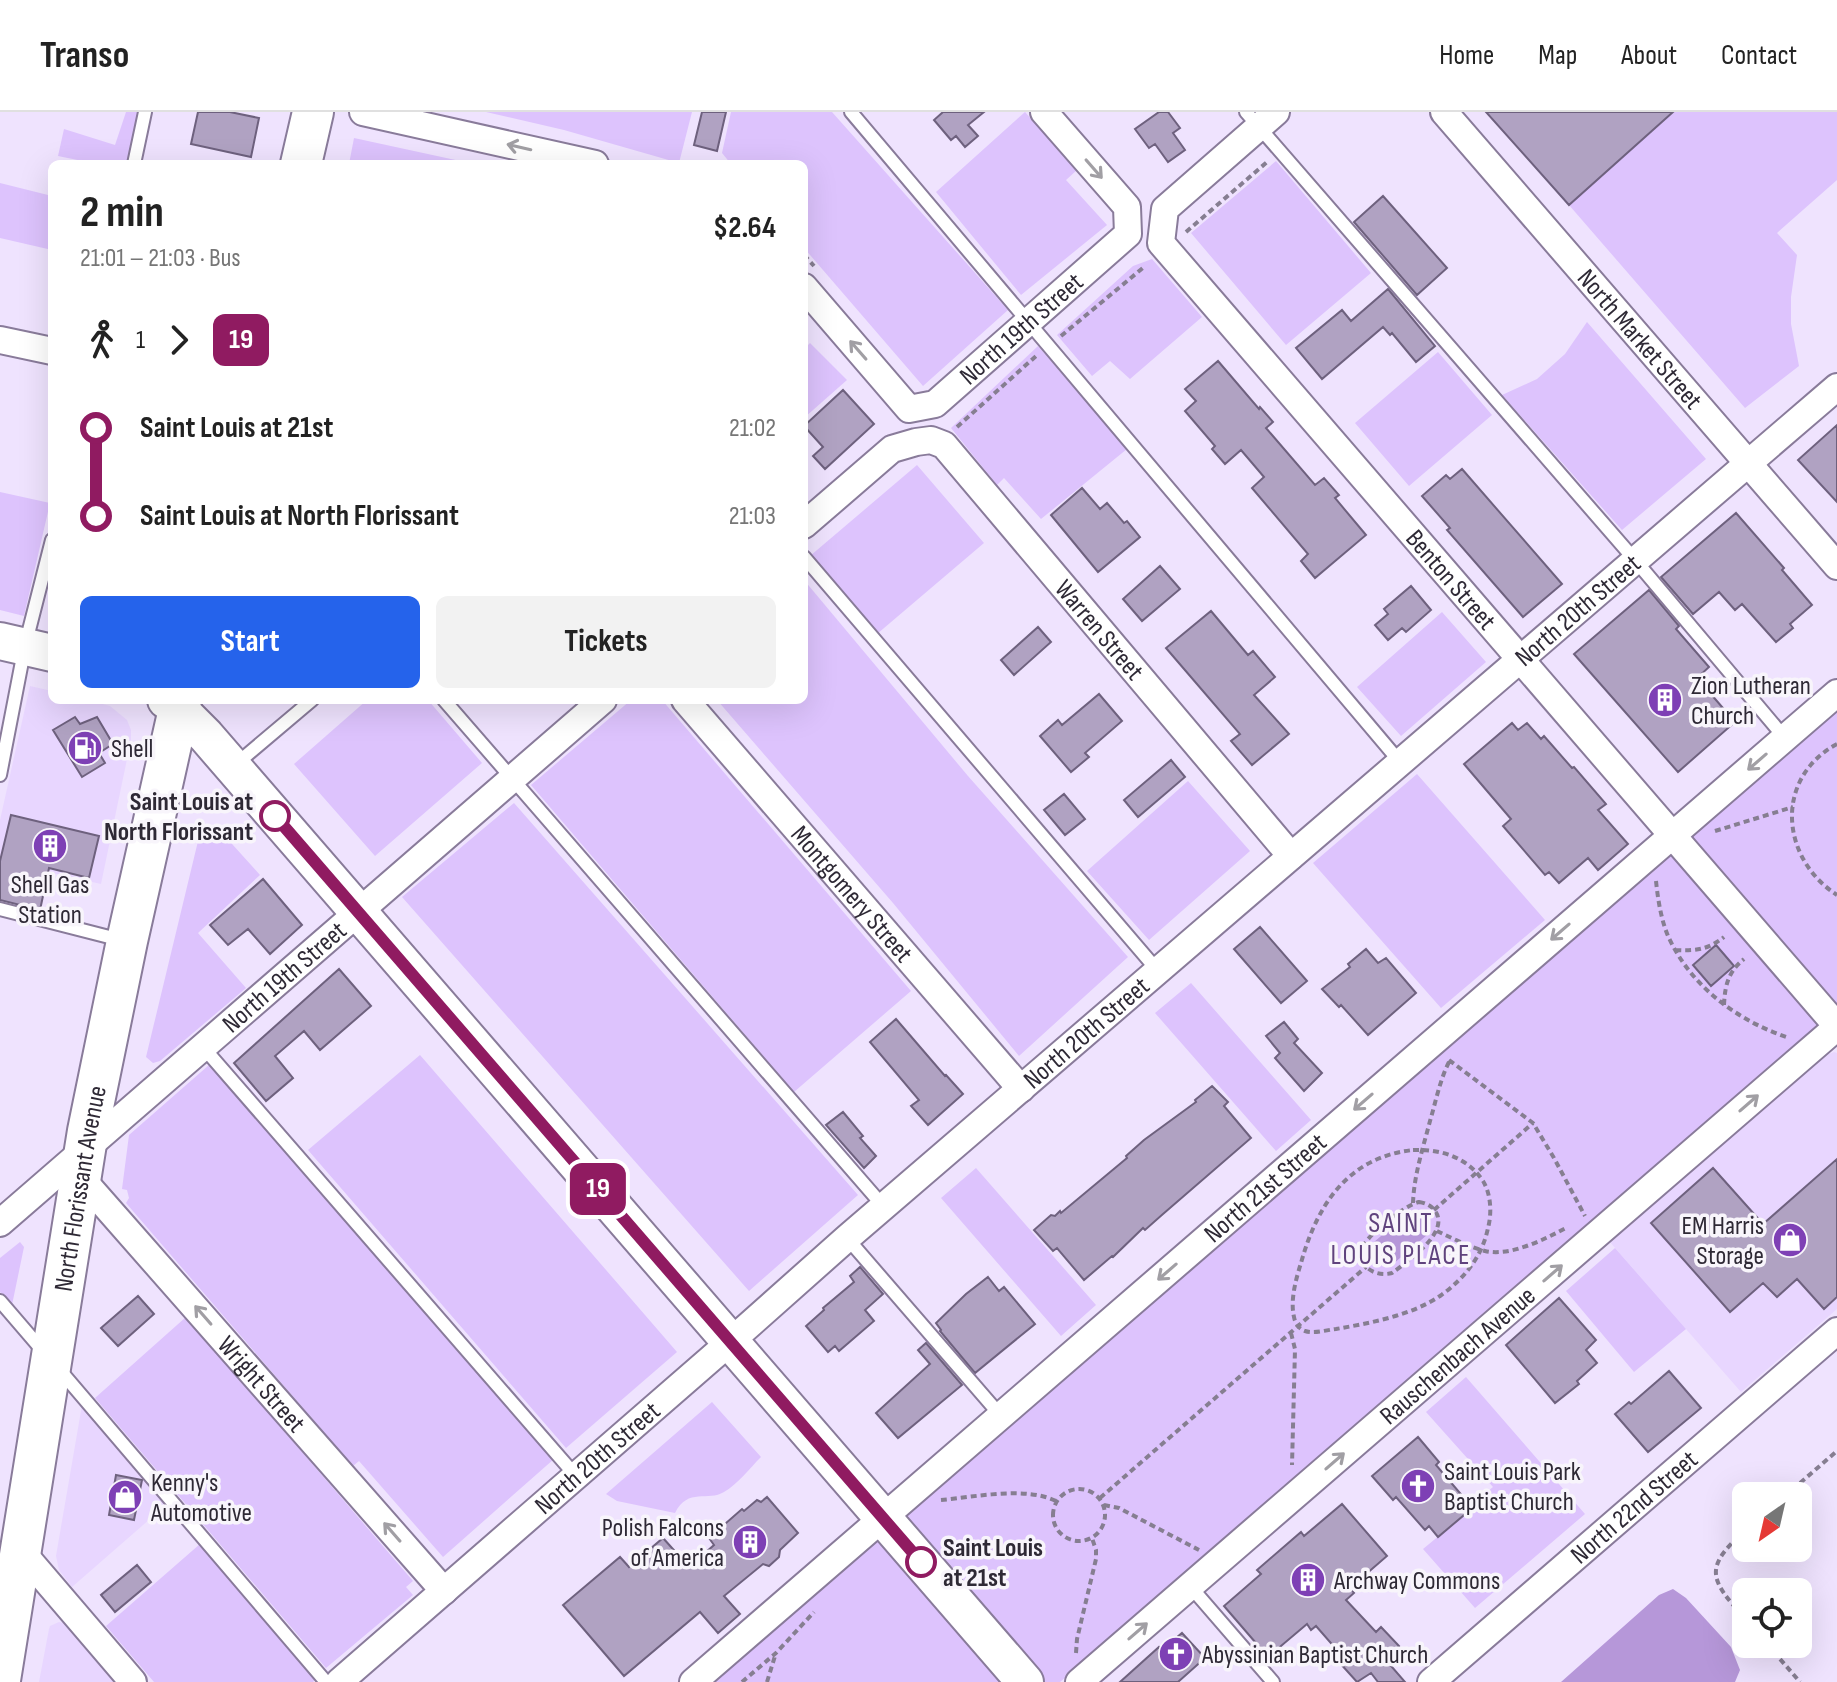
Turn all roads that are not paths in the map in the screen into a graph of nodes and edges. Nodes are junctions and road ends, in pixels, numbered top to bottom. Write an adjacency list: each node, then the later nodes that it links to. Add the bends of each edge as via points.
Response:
1 (145, 112): 8 (lane)
2 (313, 112): 9 (main road)
3 (363, 112): 10 (street, one-way to 3)
4 (851, 112): 12 (lane)
5 (1044, 112): 12 (street, North 19th Street, one-way to 12, via 1127,207 1128,234)
6 (1444, 112): 16 (street, North Market Street)
7 (1260, 117): 19 (lane); 23 (street, Benton Street, via 1165,209 1172,238)
8 (135, 160)
9 (302, 160)
10 (577, 160)
11 (808, 292): 12 (street, North 19th Street, one-way to 11, via 935,404 909,409)
12 (1028, 322): 32 (lane)
13 (0, 340): 14 (street)
14 (48, 350)
15 (1837, 387): 16 (street, North 20th Street)
16 (1749, 465): 19 (street, North 20th Street); 21 (street, North Market Street)
17 (808, 522): 37 (street, Warren Street, via 892,449 931,440 944,445)
18 (48, 556): 22 (lane)
19 (1635, 560): 23 (street, North 20th Street); 31 (lane)
20 (808, 562): 41 (lane)
21 (1837, 566)
22 (26, 647): 34 (lane)
23 (1520, 659): 32 (street, North 20th Street); 36 (street, Benton Street)
24 (1837, 693): 31 (street, North 21st Street)
25 (175, 704): 40 (main road, North Florissant Avenue)
26 (176, 704): 33 (street)
27 (307, 704): 33 (lane)
28 (447, 704): 35 (lane)
29 (598, 704): 35 (street, North 19th Street)
30 (688, 704): 44 (street, Montgomery Street)
31 (1785, 738): 36 (street, North 21st Street, one-way to 36)
32 (1400, 762): 37 (street, North 20th Street)
33 (232, 767): 39 (street)
34 (0, 775)
35 (512, 779): 39 (street, North 19th Street); 46 (lane)
36 (1672, 836): 42 (street, Benton Street); 53 (street, North 21st Street, one-way to 53)
37 (1291, 856): 41 (street, North 20th Street)
38 (0, 909): 40 (lane)
39 (358, 912): 43 (street, North 19th Street); 51 (street)
40 (127, 941): 45 (main road, North Florissant Avenue)
41 (1158, 971): 44 (street, North 20th Street)
42 (1837, 1026): 57 (street, Rauschenbach Avenue, one-way to 42)
43 (203, 1047): 45 (street, North 19th Street); 54 (lane)
44 (1021, 1089): 46 (street, North 20th Street)
45 (83, 1163): 47 (street, North 19th Street); 52 (main road, North Florissant Avenue); 58 (street, Wright Street, one-way to 45)
46 (884, 1207): 48 (street, North 20th Street)
47 (0, 1223)
48 (847, 1238): 51 (street, North 20th Street); 53 (lane)
49 (0, 1301): 52 (lane)
50 (1837, 1331): 67 (street, North 22nd Street)
51 (730, 1342): 54 (street, North 20th Street); 55 (street)
52 (52, 1361): 56 (main road, North Florissant Avenue); 62 (lane)
53 (1001, 1416): 55 (street, North 21st Street)
54 (576, 1476): 58 (street, North 20th Street)
55 (883, 1518): 64 (street, North 21st Street); 65 (street)
56 (21, 1551): 60 (main road, North Florissant Avenue); 61 (street)
57 (1190, 1586): 59 (street, Rauschenbach Avenue, one-way to 57); 66 (lane)
58 (444, 1591): 63 (street, North 20th Street)
59 (1077, 1671)
60 (0, 1680)
61 (133, 1682)
62 (326, 1682)
63 (339, 1682)
64 (693, 1682)
65 (1025, 1682)
66 (1273, 1682)
67 (1431, 1682)

